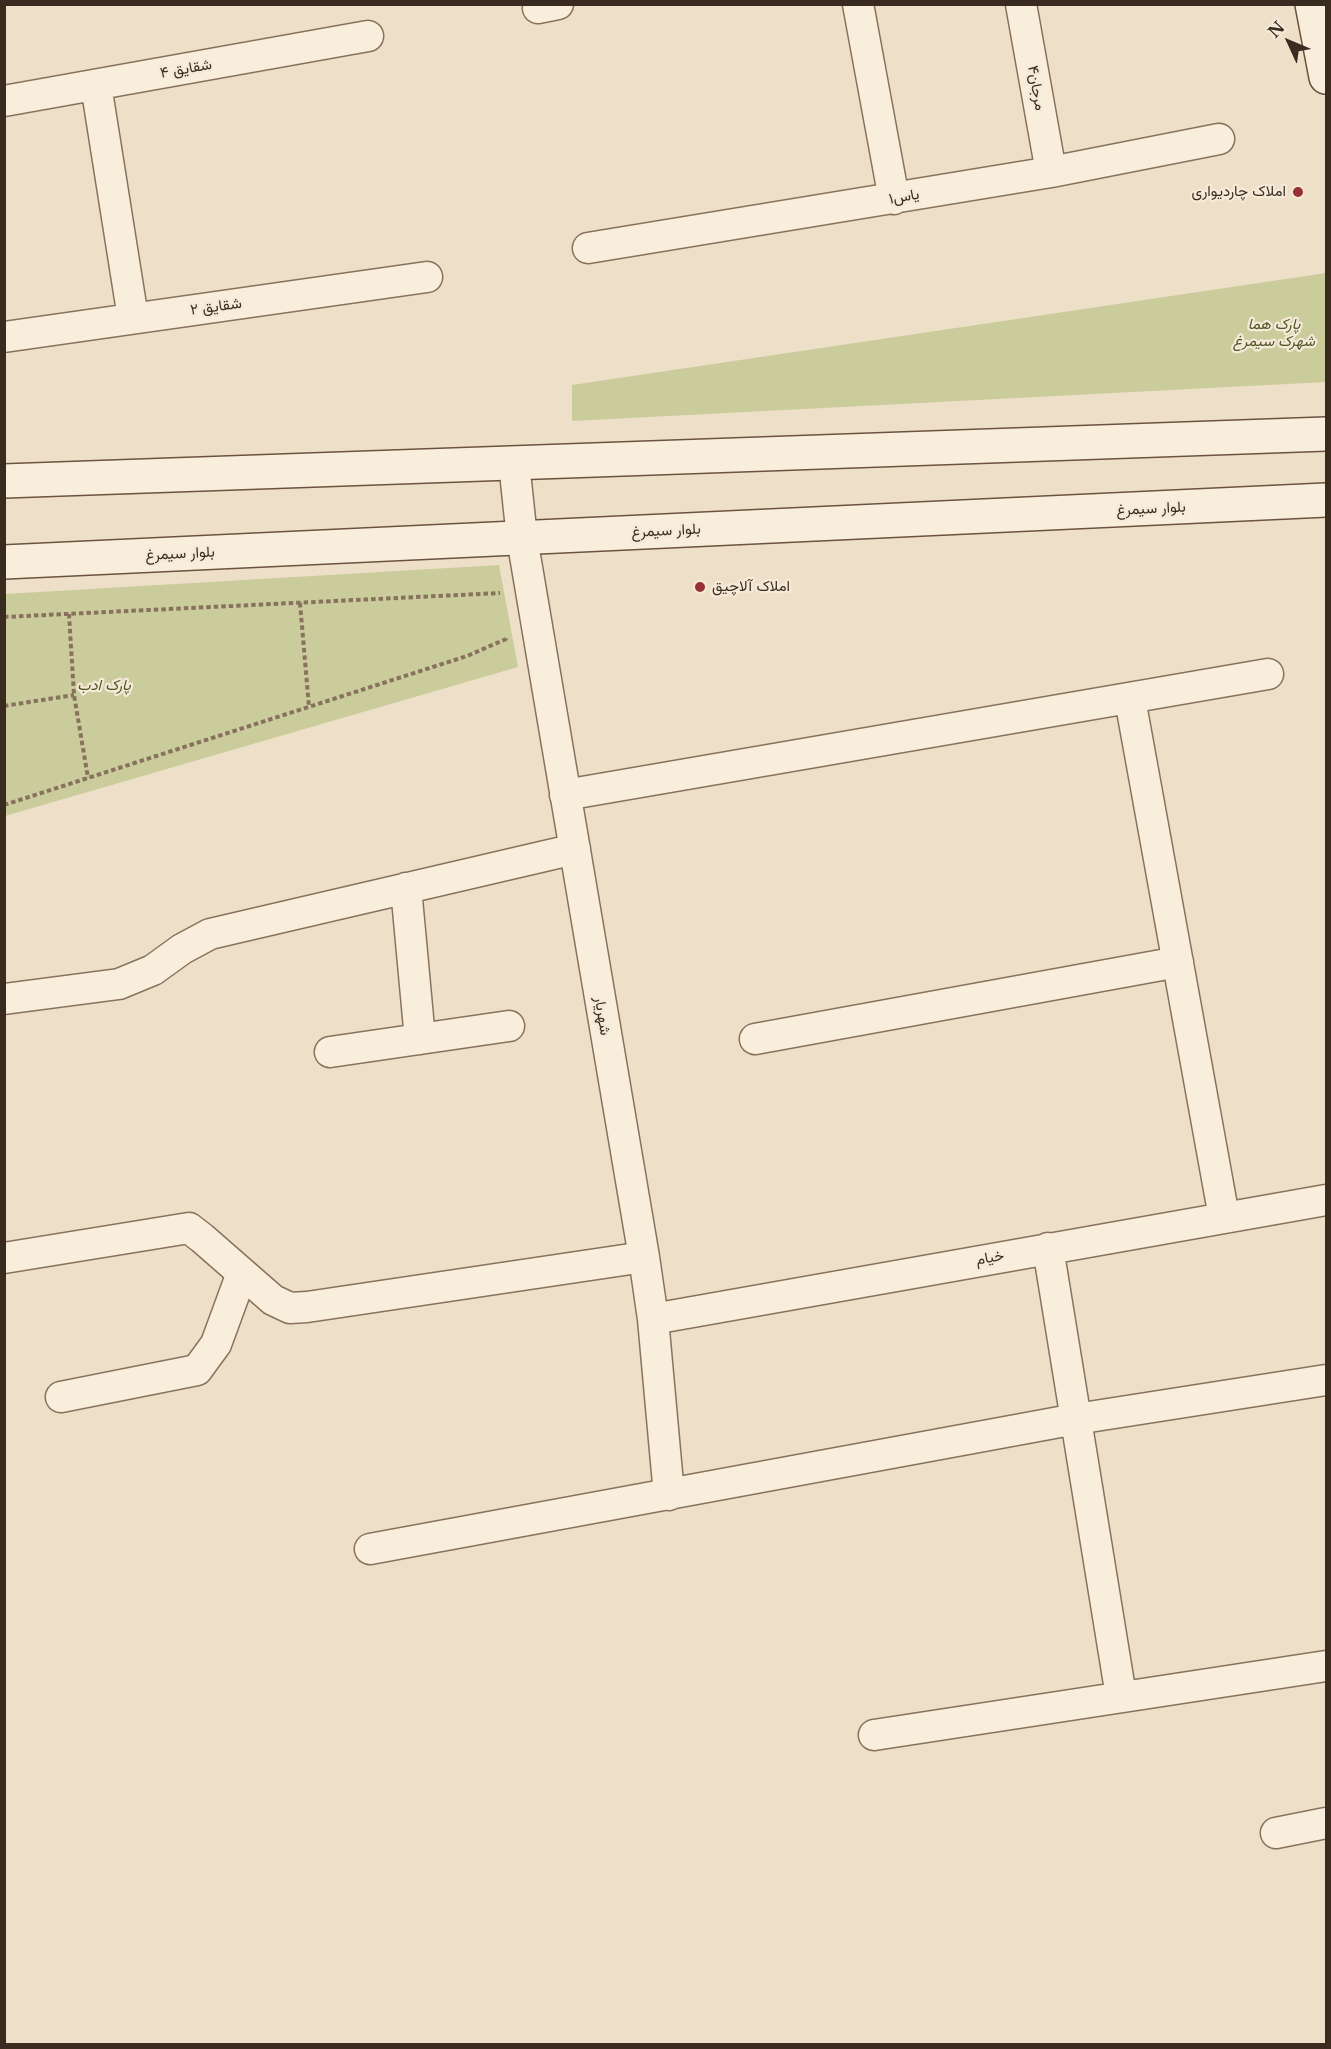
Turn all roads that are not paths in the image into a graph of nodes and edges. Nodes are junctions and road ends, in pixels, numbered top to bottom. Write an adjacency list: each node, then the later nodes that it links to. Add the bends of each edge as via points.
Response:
1 (858, 4): 10 (street)
2 (1022, 4): 9 (street, مرجان۴)
3 (1312, 4): 5 (main road)
4 (368, 36): 6 (street, شقایق ۴)
5 (1326, 77)
6 (96, 85): 7 (street, شقایق ۴); 13 (street)
7 (4, 101)
8 (1219, 139): 9 (street, یاس۱)
9 (1051, 172): 10 (street, یاس۱)
10 (894, 199): 11 (street, یاس۱)
11 (588, 248)
12 (427, 277): 13 (street, شقایق ۲)
13 (133, 318): 14 (street, شقایق ۲)
14 (4, 337)
15 (1326, 434): 16 (main road)
16 (514, 463): 17 (main road); 19 (street, شهریار)
17 (4, 481)
18 (1326, 500): 19 (main road, بلوار سیمرغ)
19 (522, 538): 20 (main road, بلوار سیمرغ); 23 (street, شهریار)
20 (4, 562)
21 (1268, 674): 22 (street)
22 (1130, 699): 23 (street); 26 (street)
23 (565, 795): 24 (street, شهریار)
24 (575, 849): 25 (street); 35 (street, شهریار)
25 (406, 888): 27 (street, via 210,934 153,970 119,984); 29 (street)
26 (1178, 962): 30 (street); 33 (street)
27 (4, 999)
28 (509, 1026): 29 (street)
29 (420, 1039): 31 (street)
30 (755, 1039)
31 (330, 1052)
32 (1326, 1200): 33 (street, خیام)
33 (1224, 1216): 34 (street, خیام)
34 (1048, 1248): 38 (street, خیام); 41 (street)
35 (644, 1257): 37 (street, via 290,1308 273,1300); 38 (street, شهریار)
36 (4, 1258): 37 (street, via 189,1228)
37 (242, 1273): 40 (street, via 216,1344 197,1370)
38 (653, 1319): 42 (street, شهریار)
39 (1326, 1380): 41 (street)
40 (61, 1397)
41 (1076, 1419): 42 (street); 45 (street)
42 (669, 1495): 43 (street)
43 (370, 1550)
44 (1326, 1666): 45 (street)
45 (1121, 1696): 46 (street)
46 (874, 1735)
47 (1326, 1823): 48 (street)
48 (1276, 1833)

